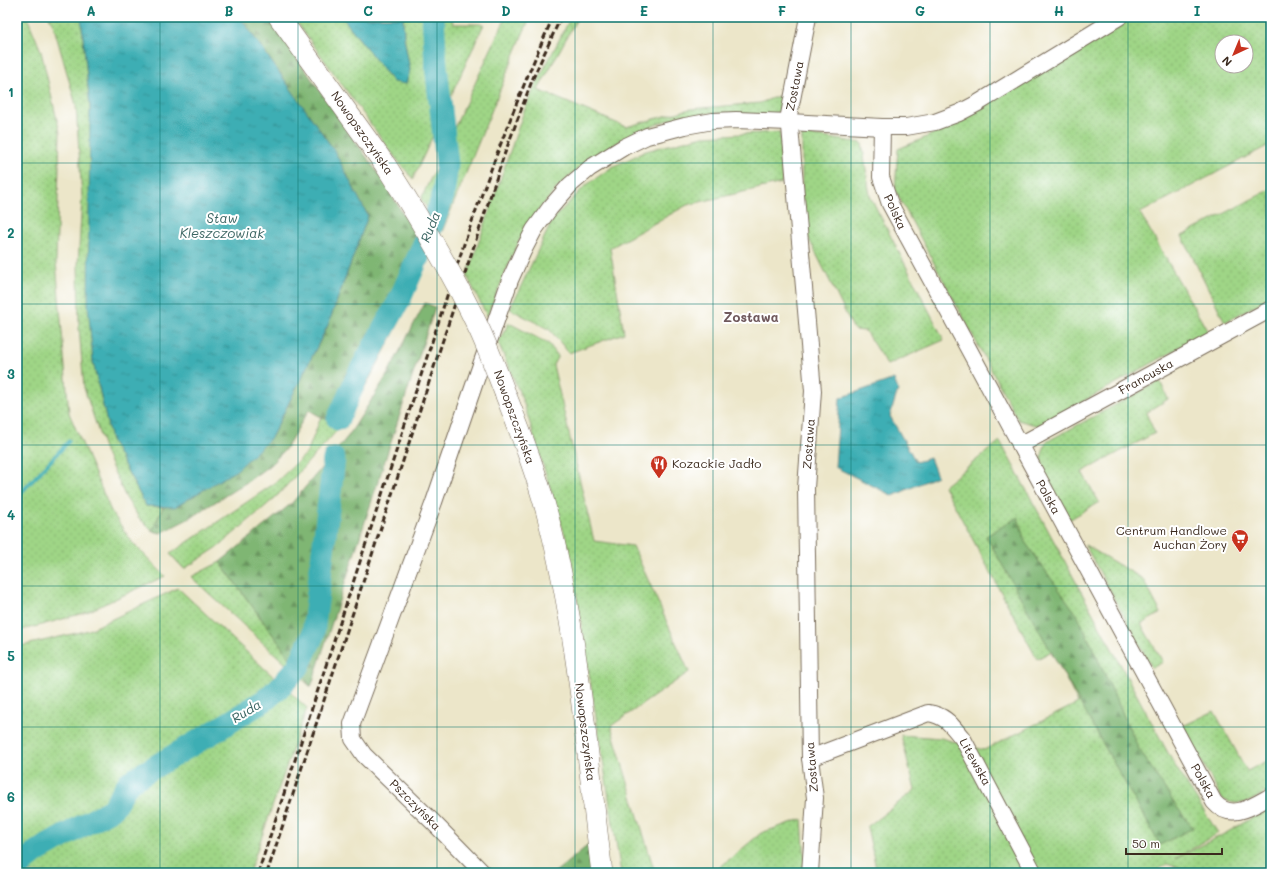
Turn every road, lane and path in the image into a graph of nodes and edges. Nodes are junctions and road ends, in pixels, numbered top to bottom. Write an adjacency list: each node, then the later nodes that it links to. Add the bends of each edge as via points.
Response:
1 (279, 17): 11 (main road, Nowopszczyńska, bridge, via 386,166 430,236 480,331 529,455 550,524 565,592 588,748)
2 (808, 17): 4 (street, Zostawa, via 790,103)
3 (1119, 17): 5 (street, via 959,113 935,122 906,127)
4 (789, 122): 5 (street); 8 (street, Zostawa, via 813,391 806,488); 10 (street, Pszczyńska, via 713,121 647,136 624,147 590,168 560,196 541,219 525,246 508,285 437,496 352,720 355,744 364,755)
5 (882, 127): 7 (street, Polska, via 881,177 890,204)
6 (1271, 309): 7 (street, Francuska)
7 (1020, 445): 9 (street, Polska, via 1214,802 1229,812 1241,812)
8 (810, 758): 12 (street, Zostawa, via 815,798); 13 (street, Litewska, via 928,713 938,715 947,720 963,739)
9 (1271, 796)
10 (483, 873)
11 (602, 873)
12 (810, 873)
13 (1034, 873)

